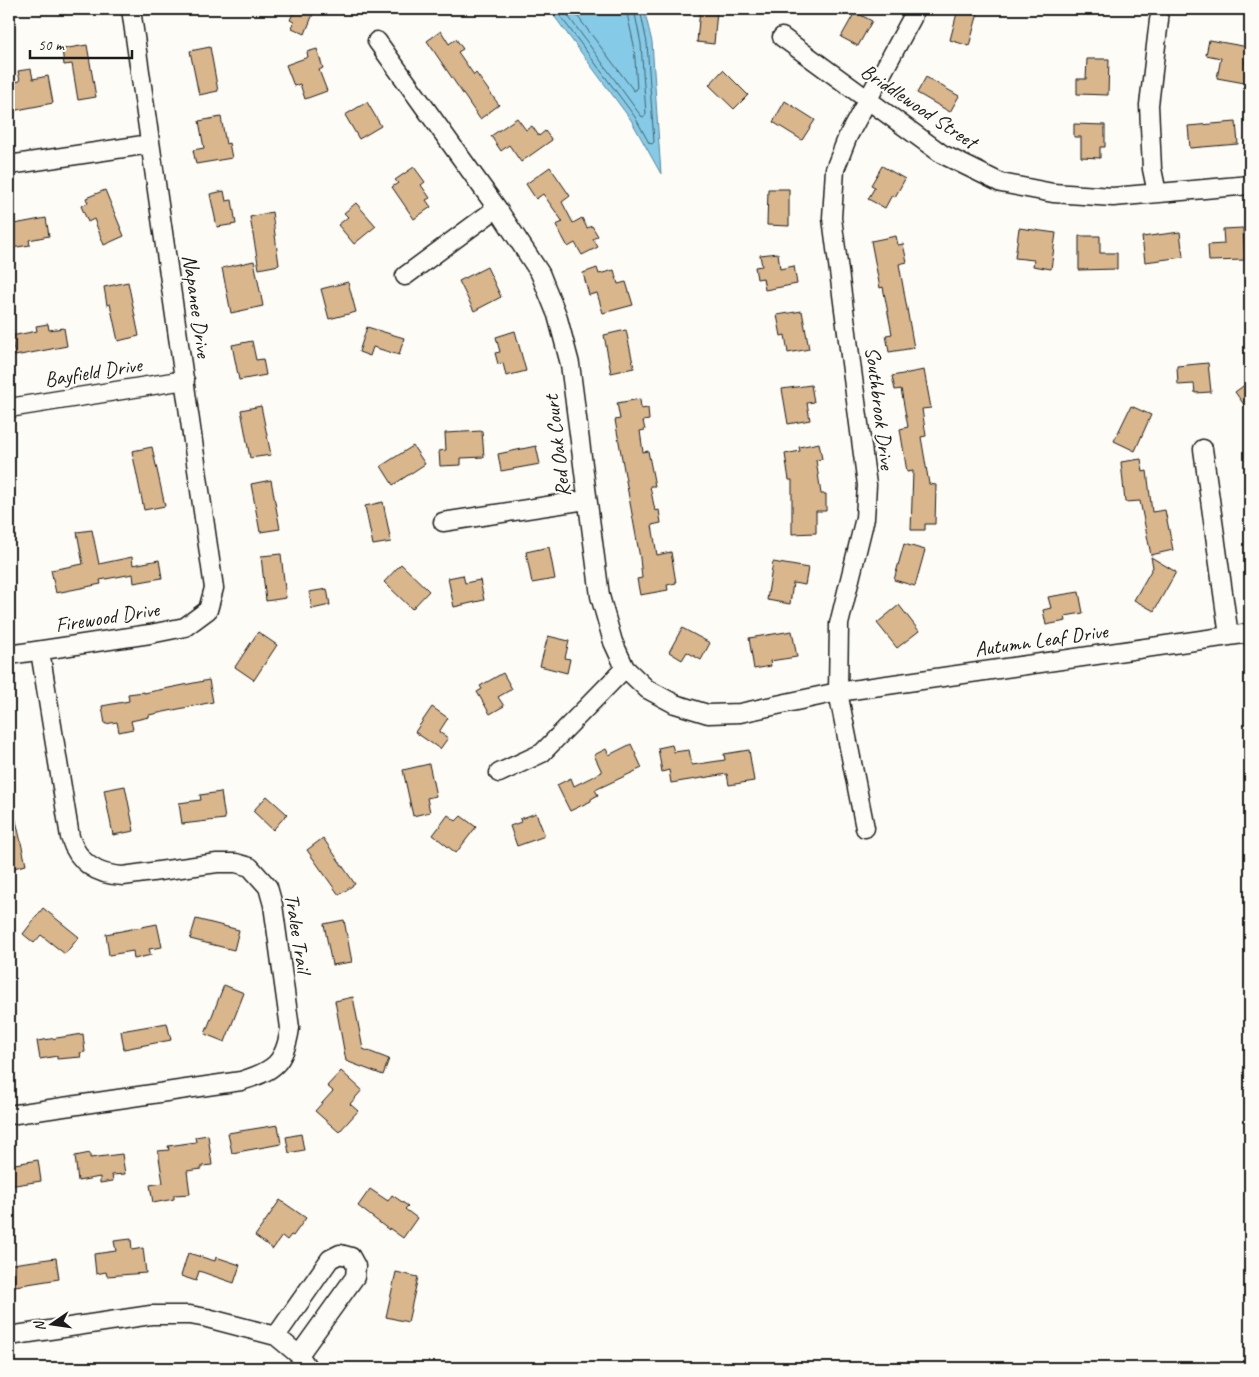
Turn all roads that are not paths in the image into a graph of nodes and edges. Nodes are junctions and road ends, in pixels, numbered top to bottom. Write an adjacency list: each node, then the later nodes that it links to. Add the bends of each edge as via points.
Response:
1 (130, 9): 7 (street, Napanee Drive)
2 (914, 9): 6 (street, Southbrook Drive)
3 (1159, 20): 10 (street, via 1149,105 1152,169)
4 (782, 37): 6 (street, Briddlewood Street)
5 (377, 41): 11 (street, Red Oak Court)
6 (868, 101): 10 (street, Briddlewood Street, via 942,154 1000,183 1063,194 1113,197); 24 (street, Southbrook Drive, via 848,136 835,169 832,218 867,485 865,518 838,624)
7 (150, 144): 8 (street); 13 (street, Napanee Drive)
8 (9, 165)
9 (1250, 185): 10 (street, Briddlewood Street)
10 (1157, 193)
11 (497, 208): 12 (street); 16 (street, Red Oak Court, via 540,273 557,315 570,364)
12 (405, 276)
13 (185, 380): 14 (street, Bayfield Drive); 18 (street, Napanee Drive, via 214,588)
14 (9, 408)
15 (1203, 449): 20 (street)
16 (586, 500): 17 (street); 23 (street, Red Oak Court, via 600,596)
17 (443, 522)
18 (208, 610): 21 (street, Firewood Drive, via 185,627)
19 (1250, 633): 20 (street, Autumn Leaf Drive)
20 (1229, 636): 24 (street, Autumn Leaf Drive)
21 (40, 651): 22 (street, Firewood Drive); 27 (street, Tralee Trail, via 70,837 77,854 92,868 111,876 216,863 250,867 268,887 273,905 290,1028 287,1046 279,1063 260,1075 241,1081)
22 (9, 655)
23 (626, 668): 24 (street, Red Oak Court, via 647,689 676,704 708,714 740,713); 25 (street, via 542,752)
24 (838, 692): 26 (street, Southbrook Drive)
25 (499, 773)
26 (865, 828)
27 (9, 1116)
28 (9, 1336): 29 (street, via 162,1314 207,1318)
29 (276, 1336): 30 (street); 30 (street, via 330,1259 340,1254 350,1257 356,1266 355,1277)
30 (304, 1362)

